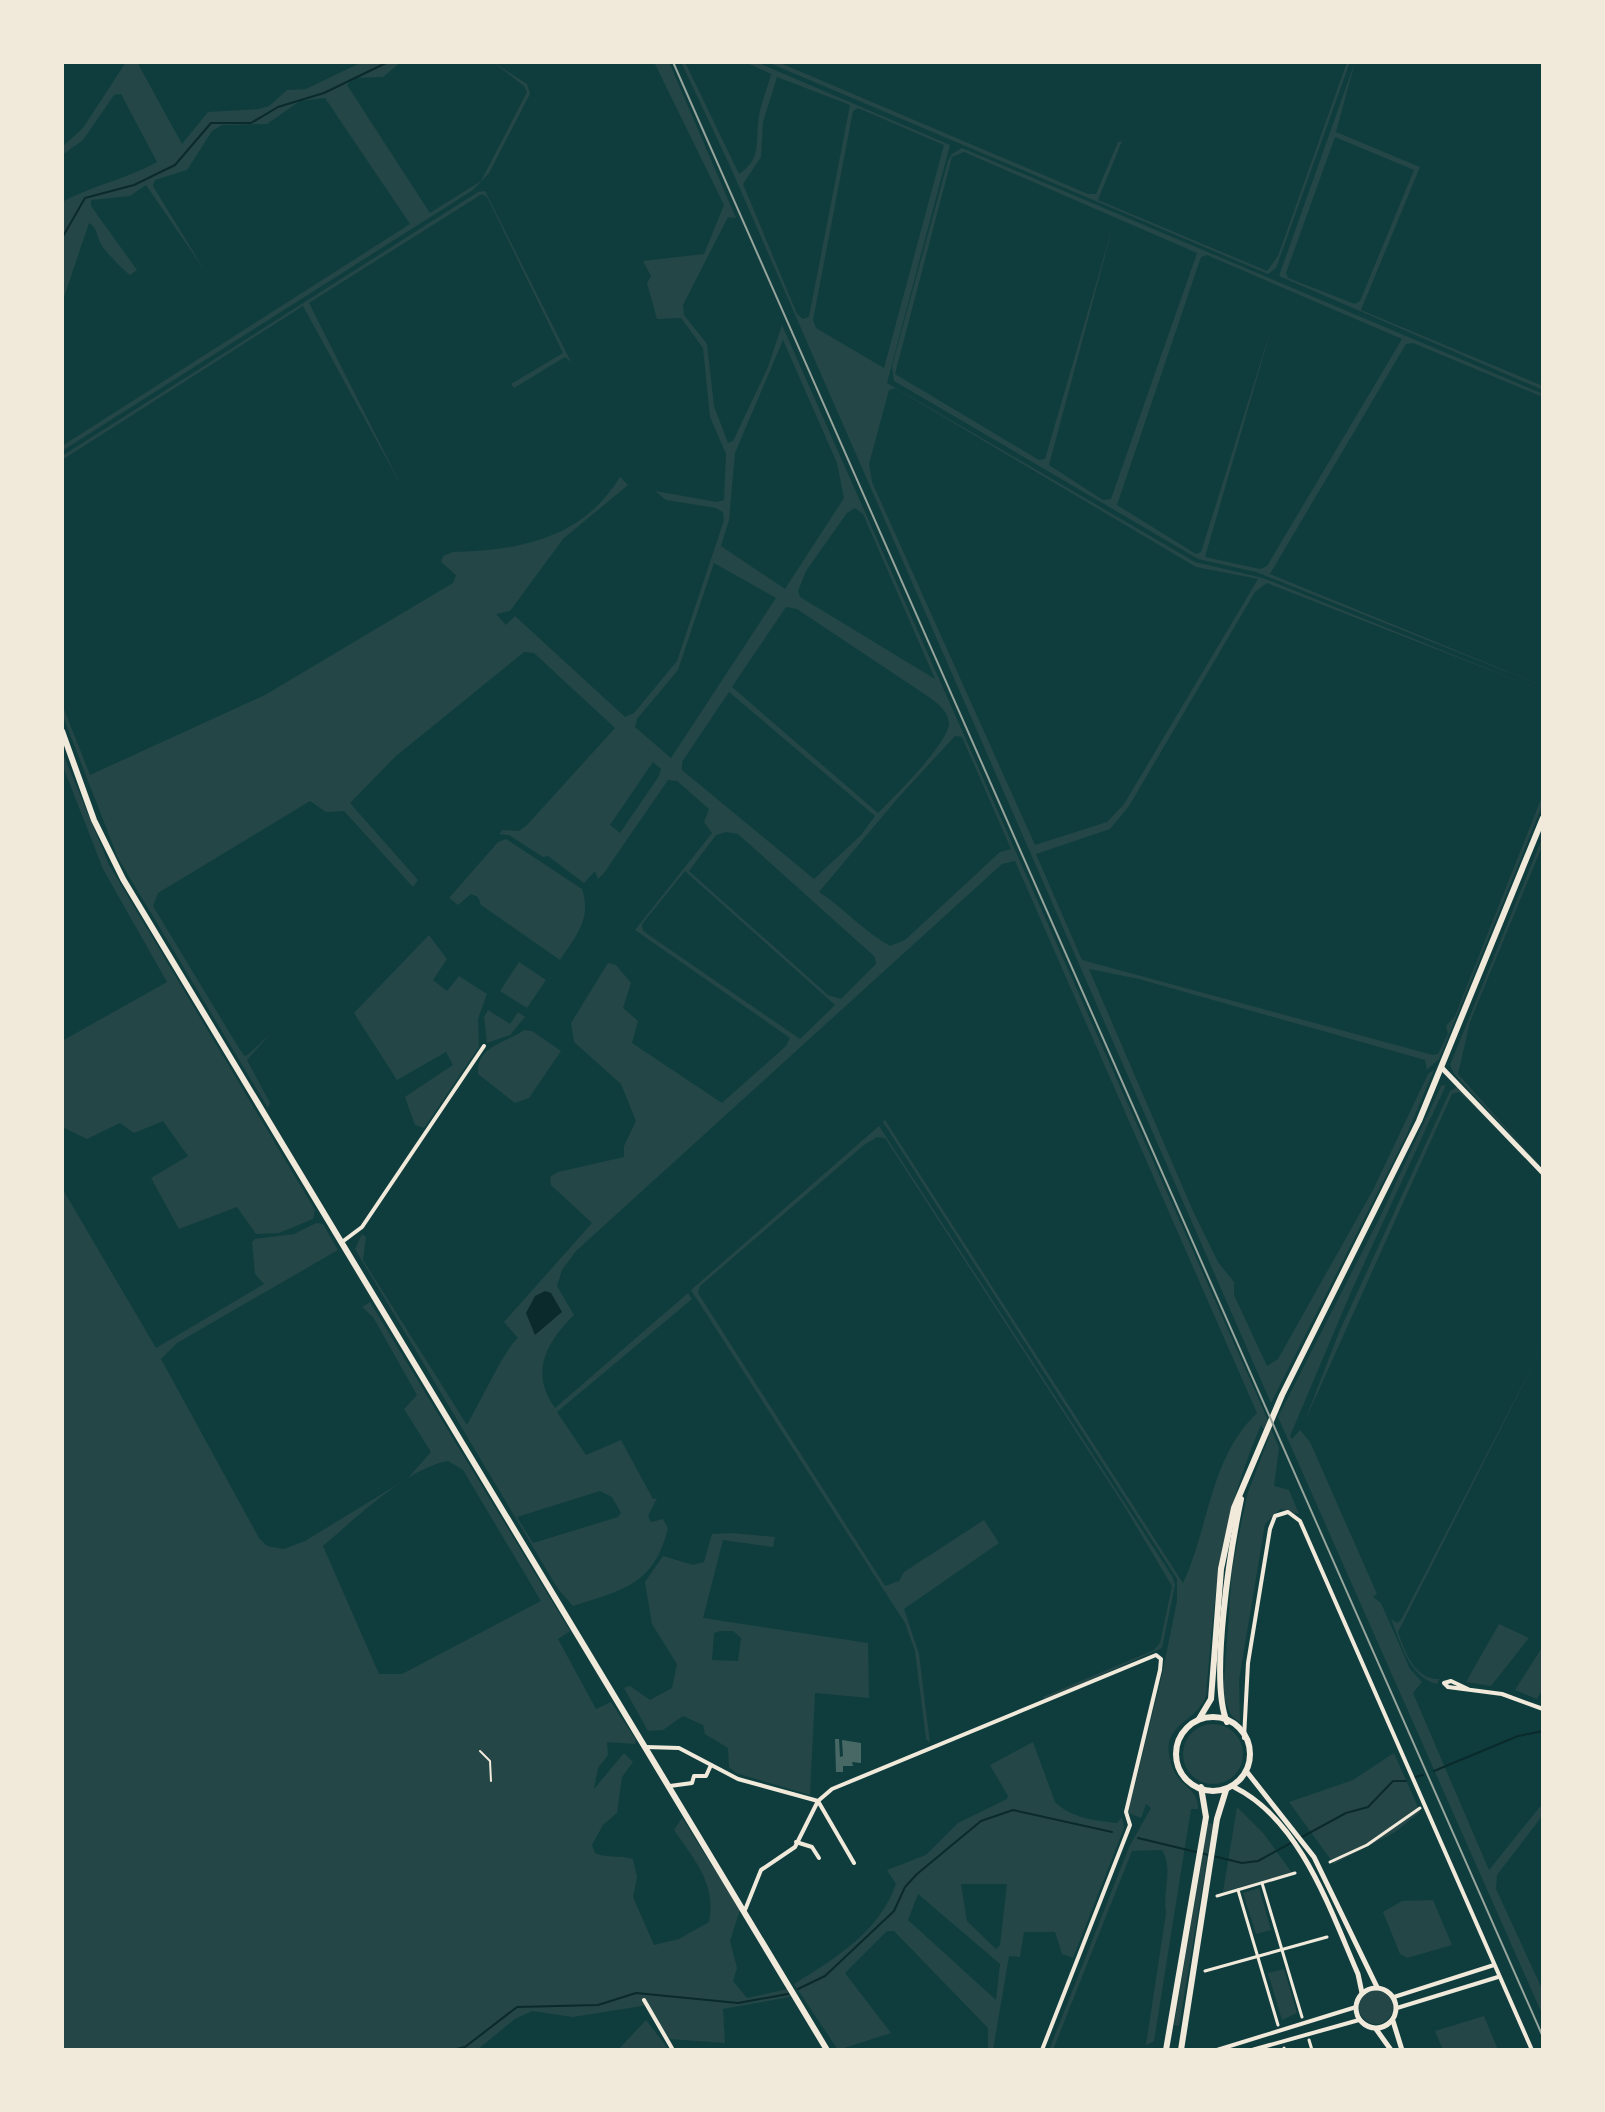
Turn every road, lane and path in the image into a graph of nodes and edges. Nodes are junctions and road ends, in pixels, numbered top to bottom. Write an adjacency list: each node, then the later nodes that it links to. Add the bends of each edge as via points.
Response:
1 (62, 731): 6 (main road, via 94,820 123,879)
2 (1543, 818): 4 (main road)
3 (484, 1046): 6 (street, via 362,1227)
4 (1442, 1068): 5 (street); 7 (main road)
5 (1543, 1173)
6 (342, 1242): 13 (main road)
7 (1245, 1480): 10 (main road, via 1230,1520 1221,1569 1211,1699); 11 (main road, via 1226,1595 1220,1701)
8 (1470, 1690): 8 (street, via 1451,1681 1444,1683 1448,1687); 9 (street, via 1514,1697)
9 (1543, 1709)
10 (1199, 1719): 11 (main road); 19 (main road, via 1181,1731 1176,1751 1184,1773)
11 (1227, 1722): 12 (main road)
12 (1244, 1738): 16 (main road, via 1250,1757); 36 (street, via 1248,1663 1270,1529 1275,1516 1288,1512 1300,1521)
13 (646, 1747): 15 (street, via 679,1748); 18 (main road)
14 (480, 1751): 17 (path, via 490,1761)
15 (711, 1765): 18 (street, via 706,1776); 22 (street, via 738,1779)
16 (1247, 1772): 20 (main road); 39 (street, via 1314,1857)
17 (491, 1781)
18 (670, 1786): 32 (main road)
19 (1201, 1787): 21 (main road); 54 (main road, via 1205,1825)
20 (1234, 1787): 21 (main road); 40 (street, via 1277,1823 1306,1863)
21 (1226, 1790): 55 (main road)
22 (818, 1801): 24 (street); 27 (street); 53 (street, via 832,1789 970,1729 1035,1708 1143,1658 1161,1659 1126,1812 1130,1825)
23 (1420, 1808): 26 (street, via 1367,1845)
24 (796, 1842): 25 (street, via 812,1847); 32 (street, via 761,1870)
25 (819, 1858)
26 (1330, 1862)
27 (854, 1863)
28 (1295, 1873): 29 (street)
29 (1262, 1883): 30 (street); 34 (street)
30 (1238, 1890): 31 (street); 35 (street)
31 (1217, 1896)
32 (745, 1910): 52 (main road)
33 (1327, 1937): 34 (street)
34 (1282, 1949): 35 (street); 45 (street)
35 (1258, 1956): 37 (street); 48 (street)
36 (1494, 1965): 38 (street); 41 (street)
37 (1205, 1971)
38 (1498, 1976): 44 (street); 61 (street)
39 (1377, 1987): 40 (street); 41 (street)
40 (1362, 1993): 43 (street)
41 (1394, 1997): 44 (street)
42 (644, 2000): 51 (street)
43 (1356, 2007): 47 (street); 56 (street)
44 (1397, 2008): 46 (street)
45 (1302, 2017)
46 (1393, 2019): 49 (street); 60 (street)
47 (1359, 2020): 49 (street); 57 (street)
48 (1278, 2025)
49 (1376, 2028): 59 (street)
50 (1309, 2040): 58 (street)
51 (673, 2050)
52 (828, 2050)
53 (1042, 2050)
54 (1166, 2050)
55 (1178, 2050)
56 (1217, 2050)
57 (1252, 2050)
58 (1312, 2050)
59 (1391, 2050)
60 (1402, 2050)
61 (1532, 2050)

